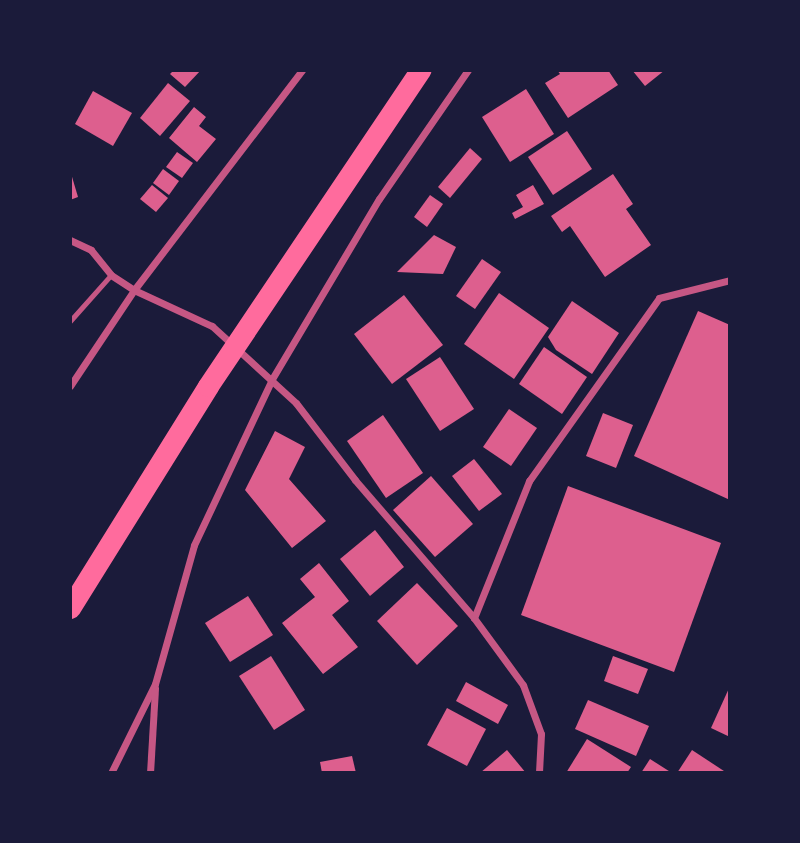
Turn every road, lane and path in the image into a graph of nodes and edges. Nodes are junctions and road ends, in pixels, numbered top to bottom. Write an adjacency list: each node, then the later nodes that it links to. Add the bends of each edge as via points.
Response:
1 (302, 70): 7 (street)
2 (421, 70): 11 (highway, via 208,386)
3 (468, 70): 9 (street, via 379,199)
4 (70, 240): 5 (street, via 91,250)
5 (111, 275): 7 (street); 8 (lane)
6 (730, 280): 12 (street, via 659,298 529,481)
7 (134, 290): 9 (street, via 212,326); 10 (street)
8 (70, 321)
9 (271, 379): 12 (street, via 296,403 355,480); 13 (street, via 194,545)
10 (70, 386)
11 (70, 608)
12 (474, 618): 16 (street, via 523,685 541,734)
13 (155, 684): 14 (street); 15 (street)
14 (111, 773)
15 (150, 773)
16 (539, 773)

